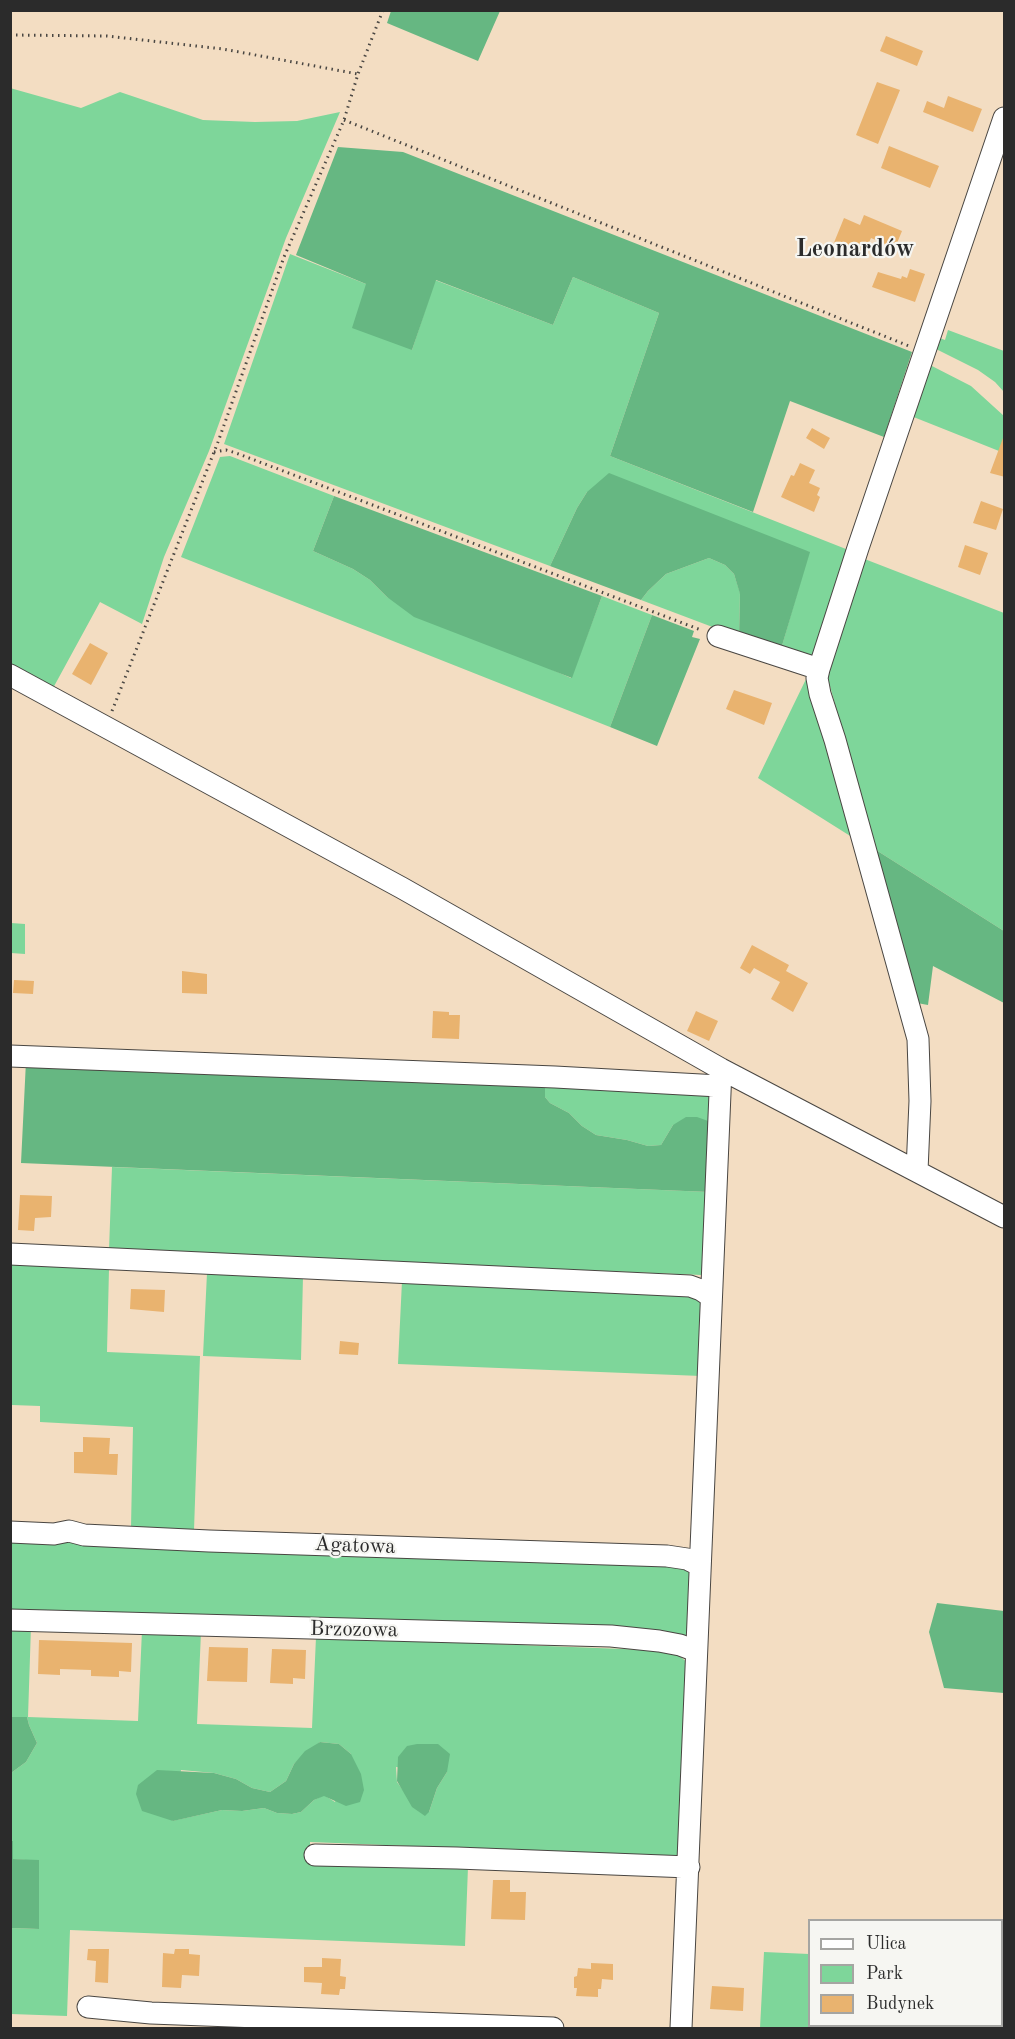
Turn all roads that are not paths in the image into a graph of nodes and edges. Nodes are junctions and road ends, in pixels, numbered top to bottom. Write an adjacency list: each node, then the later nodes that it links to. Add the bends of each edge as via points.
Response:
1 (1005, 118): 3 (street)
2 (718, 636): 3 (street)
3 (819, 669): 7 (street, via 820,694 918,1039)
4 (10, 675): 6 (street, via 402,888)
5 (10, 1056): 6 (street, via 555,1077)
6 (720, 1078): 7 (street); 10 (street)
7 (917, 1171): 8 (street)
8 (1005, 1217)
9 (10, 1254): 10 (street, via 690,1286)
10 (710, 1296): 12 (street)
11 (10, 1532): 12 (street, Agatowa, via 69,1531 198,1541 667,1556)
12 (699, 1565): 14 (street)
13 (10, 1620): 14 (street, Brzozowa, via 611,1636 659,1641)
14 (696, 1651): 16 (street)
15 (315, 1855): 16 (street)
16 (689, 1868): 19 (street)
17 (88, 2007): 18 (street, via 151,2013)
18 (553, 2028)
19 (681, 2028)

